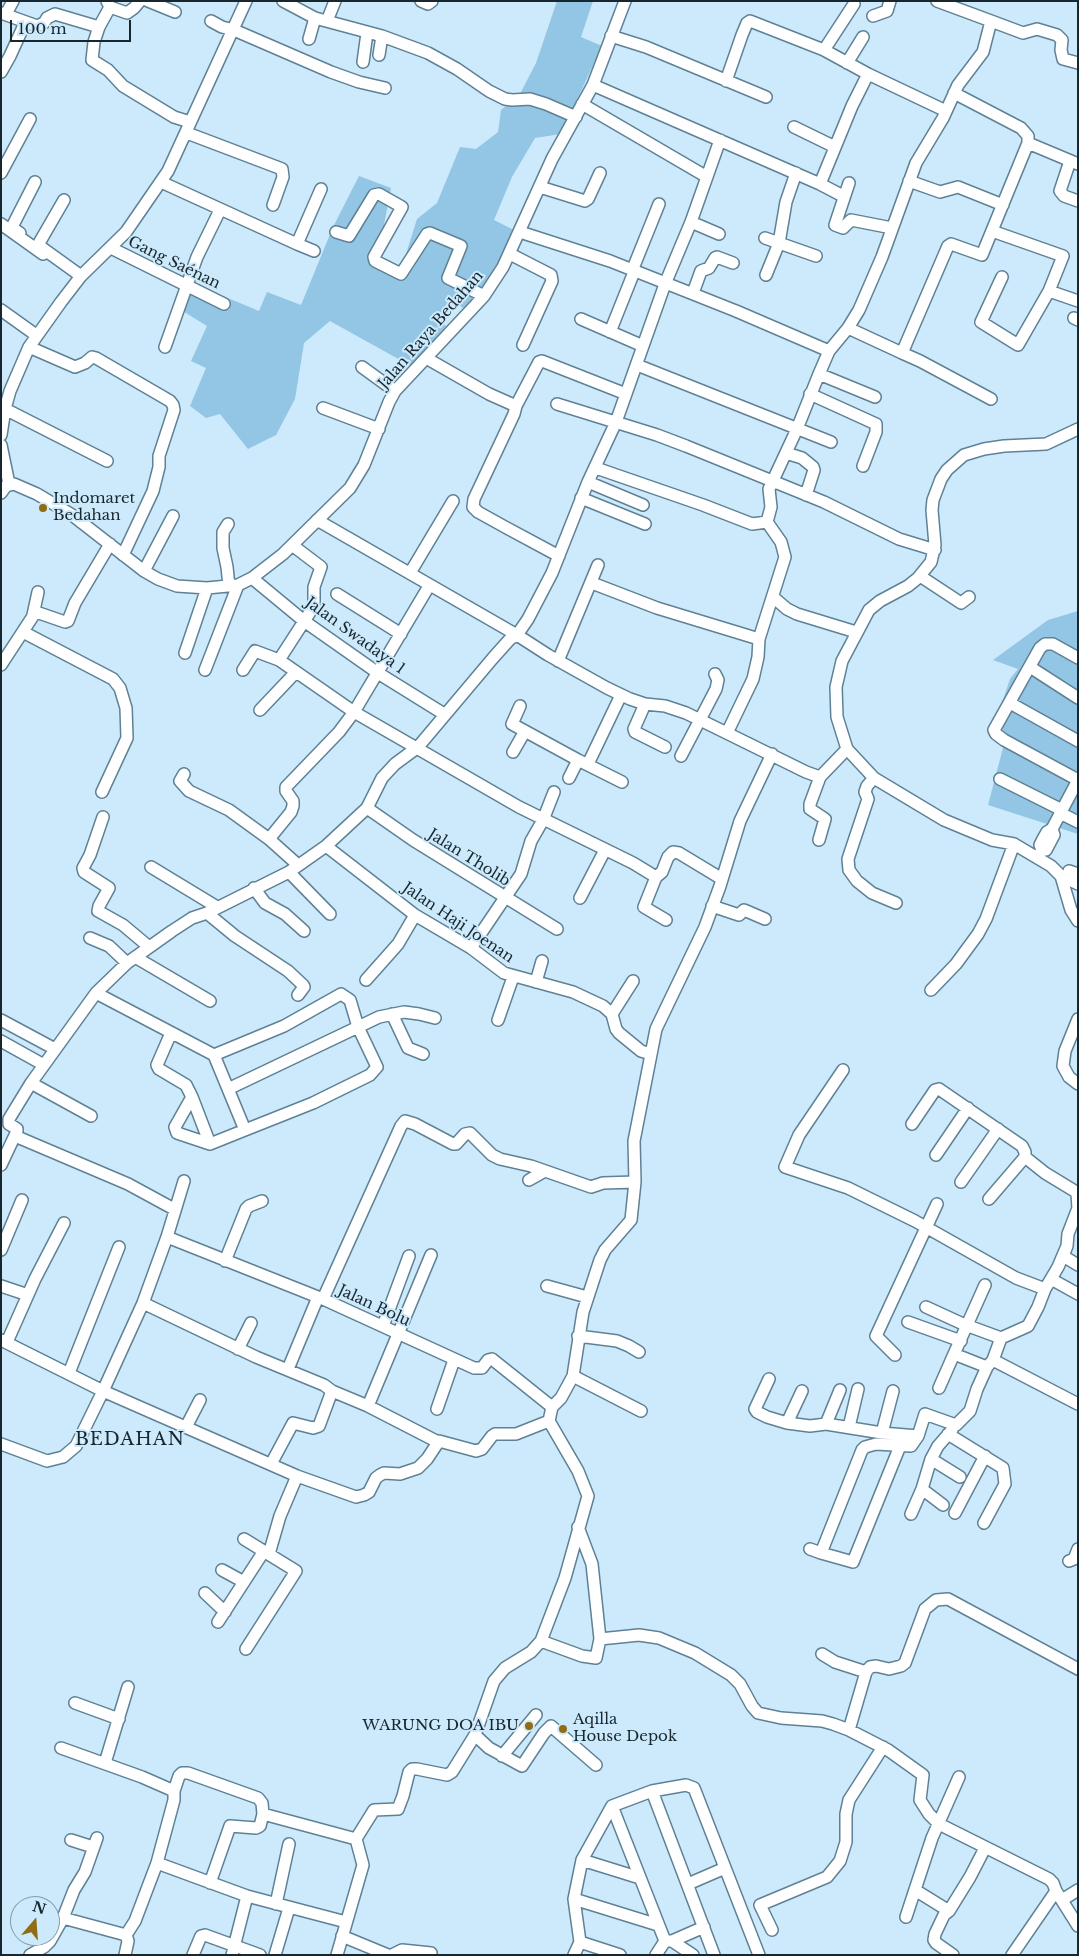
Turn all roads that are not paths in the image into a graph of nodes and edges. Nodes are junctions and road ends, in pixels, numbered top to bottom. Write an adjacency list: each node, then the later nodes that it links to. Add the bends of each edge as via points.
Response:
1 (13, 1): 15 (street)
2 (140, 1): 12 (street, via 127,13)
3 (148, 1): 14 (street)
4 (246, 1): 23 (street)
5 (283, 1): 17 (street)
6 (335, 1): 19 (street)
7 (421, 1): 8 (street, via 428,4)
8 (432, 1)
9 (625, 1): 26 (street, Jalan Raya Bedahan)
10 (890, 1): 16 (street, via 887,11)
11 (937, 1): 20 (street)
12 (109, 4): 22 (street)
13 (854, 4): 29 (street)
14 (175, 12)
15 (4, 14): 21 (street)
16 (873, 16)
17 (315, 18): 19 (street); 28 (street)
18 (210, 21): 23 (street)
19 (327, 21): 24 (street)
20 (991, 21): 33 (street, via 1023,33 1037,29 1057,35 1062,40 1063,60); 39 (street, via 983,52)
21 (25, 22): 22 (street, via 40,25 55,14); 34 (street)
22 (99, 27): 45 (street, via 91,54 94,62 108,70 123,86)
23 (234, 30): 38 (street, via 331,72); 45 (street)
24 (367, 33): 25 (street); 31 (street)
25 (382, 36): 30 (street); 43 (street, via 428,53 506,99 530,99)
26 (611, 36): 36 (street); 37 (street, Jalan Raya Bedahan)
27 (863, 37): 32 (street)
28 (309, 39)
29 (824, 50): 32 (street); 36 (street, via 750,21)
30 (379, 55)
31 (363, 62)
32 (847, 63): 35 (street)
33 (1078, 63)
34 (1, 72)
35 (868, 74): 42 (street); 49 (street)
36 (726, 82): 40 (street)
37 (593, 85): 41 (street, Jalan Raya Bedahan); 47 (street)
38 (385, 88)
39 (954, 93): 42 (street); 48 (street, via 1021,128 1028,136)
40 (766, 97)
41 (582, 104): 43 (street, Jalan Raya Bedahan); 54 (street)
42 (946, 111): 55 (street)
43 (576, 117): 60 (street, Jalan Raya Bedahan)
44 (30, 119): 51 (street)
45 (188, 127): 57 (street); 67 (street, via 282,169 283,177)
46 (794, 127): 49 (street)
47 (720, 140): 53 (street); 54 (street)
48 (1028, 143): 50 (street); 66 (street)
49 (835, 147): 59 (street)
50 (1074, 162): 64 (street, via 1060,191)
51 (1, 173)
52 (600, 173): 60 (street, via 585,201)
53 (796, 173): 59 (street); 77 (street, via 786,202)
54 (707, 177): 69 (street)
55 (909, 181): 66 (street, via 940,192 958,187); 71 (street)
56 (35, 182): 79 (street, via 13,227)
57 (161, 182): 68 (street); 80 (street, via 140,214)
58 (849, 182): 62 (street)
59 (820, 184): 62 (street)
60 (540, 187): 74 (street, Jalan Raya Bedahan)
61 (321, 189): 78 (street)
62 (843, 196): 71 (street, via 836,226 842,228 852,220)
63 (64, 200): 79 (street)
64 (1078, 201)
65 (659, 204): 85 (street)
66 (1003, 204): 72 (street)
67 (273, 205)
68 (220, 210): 78 (street); 90 (street)
69 (690, 222): 75 (street); 89 (street)
70 (1, 224): 86 (street)
71 (892, 228): 98 (street, via 859,310)
72 (992, 231): 91 (street, via 1063,256); 106 (street, via 980,255 951,244 948,246)
73 (336, 232): 93 (street, via 349,236 374,195 379,194 402,207 374,257 375,262 401,274 430,233 461,246 448,278)
74 (520, 232): 82 (street, Jalan Raya Bedahan); 85 (street)
75 (719, 234)
76 (765, 238): 77 (street)
77 (779, 243): 83 (street); 87 (street)
78 (297, 244): 81 (street)
79 (38, 245): 86 (street)
80 (111, 248): 86 (street); 90 (street, Gang Saénan)
81 (314, 251)
82 (510, 254): 93 (street, Jalan Raya Bedahan); 101 (street, via 551,275 552,281)
83 (816, 256)
84 (733, 263): 92 (street, via 715,258 709,268 701,271)
85 (633, 271): 89 (street); 99 (street)
86 (77, 273): 100 (street)
87 (766, 275)
88 (1002, 278): 91 (street, via 981,322 1018,344)
89 (665, 284): 92 (street); 102 (street)
90 (186, 286): 95 (street, Gang Saénan); 104 (street)
91 (1049, 291): 94 (street)
92 (693, 293): 105 (street)
93 (484, 296): 107 (street, Jalan Raya Bedahan)
94 (1078, 301)
95 (224, 304)
96 (1, 310): 100 (street)
97 (581, 320): 99 (street)
98 (848, 328): 105 (street); 106 (street)
99 (610, 332): 102 (street)
100 (36, 335): 103 (street)
101 (523, 345)
102 (643, 346): 108 (street)
103 (29, 347): 111 (street); 148 (street, via 74,367 96,358 174,405 159,456 153,492)
104 (165, 347)
105 (830, 351): 110 (street)
106 (902, 353): 116 (street)
107 (426, 358): 112 (street, Jalan Raya Bedahan); 118 (street)
108 (637, 365): 113 (street); 123 (street)
109 (362, 367): 112 (street)
110 (819, 374): 114 (street); 115 (street)
111 (6, 388): 120 (street)
112 (395, 391): 122 (street, Jalan Raya Bedahan)
113 (626, 394): 118 (street, via 542,361); 121 (street)
114 (810, 394): 123 (street); 131 (street, via 876,424)
115 (875, 398)
116 (991, 399)
117 (557, 404): 121 (street)
118 (516, 406): 149 (street, via 473,507)
119 (323, 408): 122 (street)
120 (5, 410): 125 (street); 130 (street)
121 (616, 422): 132 (street); 133 (street)
122 (379, 429): 141 (street, Jalan Raya Bedahan, via 358,477)
123 (797, 429): 126 (street); 129 (street)
124 (1078, 429): 147 (street, via 1046,444 984,449 954,463 941,479 934,500)
125 (1, 435)
126 (831, 442)
127 (1, 445): 128 (street)
128 (2, 452): 135 (street)
129 (786, 453): 133 (street); 136 (street, via 802,458 813,467)
130 (107, 461)
131 (863, 466)
132 (596, 468): 134 (street); 142 (street, via 752,524)
133 (773, 481): 136 (street); 142 (street, via 769,489 771,507)
134 (588, 482): 137 (street); 139 (street)
135 (5, 489): 145 (street, Jalan Raya Bedahan, via 18,485 54,503)
136 (806, 495): 147 (street, via 899,539)
137 (582, 498): 144 (street); 149 (street)
138 (453, 501): 152 (street)
139 (643, 505)
140 (173, 516): 151 (street)
141 (317, 520): 146 (street, Jalan Raya Bedahan); 152 (street)
142 (767, 522): 161 (street, via 781,542 785,557)
143 (228, 524): 156 (street, via 223,532 223,548)
144 (645, 524)
145 (110, 544): 148 (street, Jalan Raya Bedahan); 163 (street, via 67,622 39,613)
146 (292, 545): 154 (street, Jalan Raya Bedahan); 164 (street, via 321,567 314,587 314,603)
147 (935, 550): 153 (street, via 929,567)
148 (123, 555): 151 (street, Jalan Raya Bedahan)
149 (559, 556): 168 (street)
150 (598, 565): 155 (street)
151 (144, 571): 158 (street, Jalan Raya Bedahan, via 172,584)
152 (410, 573): 157 (street)
153 (920, 576): 162 (street, via 961,603); 166 (street, via 869,610)
154 (252, 578): 156 (street, Jalan Raya Bedahan); 164 (street, Jalan Swadaya 1)
155 (592, 583): 169 (street, via 657,608); 173 (street)
156 (233, 586): 158 (street, Jalan Raya Bedahan); 176 (street)
157 (429, 586): 167 (street); 168 (street)
158 (207, 588): 170 (street)
159 (38, 592): 163 (street)
160 (337, 594): 167 (street)
161 (773, 597): 166 (street, via 797,614); 169 (street)
162 (969, 597)
163 (33, 616): 165 (street)
164 (304, 621): 172 (street); 179 (street, Jalan Swadaya 1)
165 (23, 632): 174 (street); 207 (street, via 113,679 120,688 126,708 127,738)
166 (856, 632): 195 (street, via 842,661 836,687 837,717)
167 (401, 634): 179 (street)
168 (517, 635): 173 (street); 188 (street, via 510,638)
169 (759, 638): 191 (street, via 753,679)
170 (185, 653)
171 (1078, 658): 175 (street, via 1048,643 1040,648)
172 (279, 660): 177 (street, via 255,651); 178 (street)
173 (558, 661): 181 (street)
174 (1, 665)
175 (1030, 668): 182 (street); 183 (street)
176 (205, 670)
177 (243, 670)
178 (296, 672): 186 (street); 187 (street)
179 (378, 673): 187 (street); 188 (street, Jalan Swadaya 1)
180 (715, 674): 189 (street, via 718,680 716,689)
181 (620, 695): 184 (street); 199 (street)
182 (1078, 698)
183 (1010, 703): 192 (street); 205 (street, via 994,727 996,734)
184 (645, 704): 189 (street, via 665,706); 194 (street, via 635,732)
185 (520, 706): 190 (street, via 512,724)
186 (260, 710)
187 (354, 712): 193 (street); 214 (street, via 286,787 294,806)
188 (444, 714): 193 (street)
189 (699, 719): 191 (street); 198 (street)
190 (525, 731): 196 (street); 199 (street)
191 (726, 733): 197 (street)
192 (1078, 741)
193 (418, 747): 209 (street, via 382,778); 212 (street)
194 (665, 747)
195 (847, 749): 201 (street); 203 (street)
196 (512, 752)
197 (772, 754): 201 (street); 224 (street, via 740,821)
198 (681, 756)
199 (583, 762): 202 (street); 206 (street)
200 (184, 774): 214 (street, via 180,782 189,791 229,810)
201 (820, 777): 215 (street, via 810,804 812,812 826,819)
202 (569, 778)
203 (874, 778): 216 (street, via 944,820 992,840); 229 (street, via 865,792 868,800 848,859 849,870 856,881 872,893)
204 (1000, 779): 210 (street)
205 (1078, 780): 210 (street)
206 (622, 782)
207 (102, 792)
208 (554, 792): 212 (street)
209 (368, 808): 217 (street); 228 (street, Jalan Tholib)
210 (1061, 812): 213 (street); 219 (street, via 1052,829 1054,835)
211 (103, 817): 241 (street, via 82,868 109,888 98,911 124,924)
212 (543, 820): 218 (street); 228 (street, via 531,841 521,874)
213 (1078, 822)
214 (269, 839): 221 (street)
215 (819, 840)
216 (1014, 844): 219 (street); 249 (street, via 986,920 956,964)
217 (326, 846): 221 (street); 234 (street, Jalan Haji Joenan)
218 (605, 850): 223 (street); 227 (street)
219 (1040, 854): 222 (street, via 1051,866)
220 (151, 867): 231 (street)
221 (294, 868): 226 (street); 233 (street)
222 (1069, 874): 225 (street); 237 (street, via 1071,910)
223 (656, 877): 224 (street, via 672,852); 236 (street, via 644,907)
224 (722, 879): 230 (street)
225 (1078, 884)
226 (254, 888): 231 (street); 239 (street, via 265,903)
227 (580, 898)
228 (506, 899): 238 (street, Jalan Tholib); 242 (street)
229 (896, 903)
230 (712, 906): 235 (street, via 739,915 744,910); 264 (street, via 662,1016)
231 (217, 907): 232 (street)
232 (206, 913): 241 (street, via 192,918); 251 (street, via 303,984)
233 (330, 914)
234 (415, 915): 242 (street, Jalan Haji Joenan); 246 (street, via 398,944)
235 (765, 919)
236 (666, 920)
237 (1078, 921)
238 (557, 929)
239 (304, 930)
240 (90, 938): 243 (street)
241 (148, 946): 243 (street)
242 (471, 948): 245 (street, Jalan Haji Joenan)
243 (131, 960): 250 (street); 252 (street)
244 (542, 961): 248 (street)
245 (513, 977): 248 (street, Jalan Haji Joenan); 258 (street)
246 (366, 980)
247 (633, 981): 254 (street)
248 (536, 982): 254 (street, Jalan Haji Joenan, via 582,996)
249 (931, 990)
250 (96, 992): 260 (street); 262 (street)
251 (298, 995)
252 (210, 1001)
253 (392, 1014): 255 (street, via 419,1014); 259 (street); 263 (street, via 408,1048)
254 (612, 1014): 264 (street, via 619,1033 641,1051)
255 (435, 1018)
256 (1078, 1019): 269 (street, via 1065,1050 1063,1066)
257 (1, 1020): 262 (street)
258 (498, 1020)
259 (358, 1027): 265 (street, via 350,1000 341,994 284,1026); 270 (street); 276 (street, via 376,1064 375,1071 313,1103)
260 (171, 1033): 265 (street); 271 (street, via 157,1065 186,1084)
261 (1, 1041): 266 (street)
262 (55, 1049): 266 (street)
263 (423, 1054)
264 (651, 1054): 285 (street, via 634,1141)
265 (214, 1055): 270 (street)
266 (44, 1065): 268 (street)
267 (843, 1070): 294 (street, via 799,1135 785,1167 848,1188)
268 (31, 1083): 273 (street); 277 (street, via 9,1119 9,1124 18,1130)
269 (1078, 1084)
270 (228, 1089): 276 (street)
271 (192, 1097): 278 (street); 278 (street, via 175,1130)
272 (968, 1108): 274 (street, via 939,1089 935,1090); 275 (street); 279 (street)
273 (91, 1116)
274 (912, 1124)
275 (998, 1129): 280 (street, via 1022,1146); 286 (street)
276 (245, 1130): 278 (street)
277 (15, 1136): 281 (street); 292 (street, via 128,1184)
278 (210, 1144)
279 (936, 1155)
280 (1025, 1157): 287 (street); 288 (street)
281 (1, 1165)
282 (545, 1171): 283 (street); 285 (street, via 591,1187 602,1183); 311 (street, via 495,1158 470,1133 452,1144 415,1124 402,1122)
283 (529, 1180)
284 (184, 1181): 292 (street)
285 (635, 1182): 310 (street, via 632,1220 605,1250)
286 (961, 1182)
287 (1077, 1194): 300 (street, via 1078,1208)
288 (990, 1199)
289 (22, 1200): 297 (street)
290 (262, 1201): 301 (street, via 246,1209)
291 (937, 1204): 294 (street)
292 (174, 1209): 295 (street)
293 (64, 1223): 309 (street)
294 (927, 1228): 307 (street, via 1016,1278); 326 (street, via 876,1336)
295 (167, 1237): 301 (street, Jalan Bolu); 312 (street)
296 (119, 1247): 330 (street)
297 (1, 1250)
298 (409, 1256): 317 (street)
299 (430, 1256): 318 (street)
300 (1063, 1256): 302 (street); 303 (street)
301 (226, 1261): 311 (street, Jalan Bolu)
302 (1078, 1265)
303 (1052, 1279): 307 (street); 308 (street)
304 (985, 1285): 316 (street)
305 (1, 1286): 309 (street)
306 (548, 1286): 310 (street)
307 (1045, 1290): 320 (street, via 1028,1326)
308 (1078, 1294)
309 (28, 1295): 321 (street)
310 (587, 1297): 319 (street)
311 (320, 1298): 317 (street, Jalan Bolu); 329 (street)
312 (143, 1303): 323 (street); 336 (street)
313 (926, 1307): 316 (street)
314 (908, 1322): 322 (street)
315 (250, 1323): 323 (street)
316 (966, 1325): 320 (street); 322 (street)
317 (383, 1326): 318 (street, Jalan Bolu)
318 (399, 1334): 327 (street, Jalan Bolu); 342 (street)
319 (578, 1336): 324 (street, via 617,1341); 331 (street)
320 (1001, 1338): 328 (street)
321 (4, 1341): 330 (street)
322 (961, 1341): 325 (street)
323 (238, 1349): 329 (street)
324 (639, 1352)
325 (954, 1354): 328 (street); 333 (street)
326 (895, 1355)
327 (454, 1360): 343 (street, Jalan Bolu, via 478,1370 490,1359 496,1361); 344 (street)
328 (990, 1364): 341 (street); 349 (street, via 970,1411)
329 (288, 1369): 337 (street)
330 (69, 1374): 336 (street)
331 (573, 1376): 343 (street); 345 (street)
332 (769, 1379): 347 (street, via 755,1411)
333 (939, 1388)
334 (858, 1389): 351 (street)
335 (840, 1390): 348 (street)
336 (103, 1391): 350 (street); 356 (street, via 76,1446 63,1457 47,1461)
337 (332, 1391): 342 (street); 360 (street, via 318,1426 313,1428 293,1423)
338 (802, 1391): 347 (street)
339 (893, 1391): 352 (street)
340 (200, 1400): 350 (street)
341 (1078, 1404)
342 (368, 1406): 355 (street)
343 (552, 1407): 346 (street)
344 (437, 1410)
345 (641, 1411)
346 (548, 1422): 355 (street, via 516,1434 495,1434 476,1451); 368 (street, via 578,1471 586,1491)
347 (787, 1423): 348 (street)
348 (826, 1424): 351 (street)
349 (956, 1424): 353 (street); 354 (street, via 925,1414)
350 (186, 1427): 360 (street)
351 (848, 1427): 352 (street)
352 (882, 1433): 354 (street)
353 (948, 1434): 358 (street); 359 (street)
354 (918, 1436): 357 (street, via 911,1446)
355 (438, 1442): 361 (street, via 418,1468 400,1474 384,1473 376,1478 369,1492 360,1497)
356 (1, 1444)
357 (900, 1446): 357 (street, via 853,1562 815,1551 862,1450 870,1444)
358 (985, 1456): 365 (street); 367 (street, via 1003,1468 1005,1484)
359 (931, 1459): 362 (street); 363 (street)
360 (271, 1464): 361 (street)
361 (297, 1476): 371 (street)
362 (960, 1478)
363 (922, 1489): 364 (street); 366 (street)
364 (943, 1504)
365 (955, 1513)
366 (911, 1514)
367 (984, 1523)
368 (578, 1527): 378 (street, via 592,1564); 379 (street, via 565,1578)
369 (244, 1539): 371 (street)
370 (1078, 1549): 372 (street, via 1074,1559)
371 (266, 1553): 374 (street); 380 (street, via 296,1571)
372 (1069, 1561)
373 (222, 1570): 374 (street)
374 (244, 1582): 376 (street)
375 (205, 1593): 376 (street)
376 (225, 1612): 377 (street)
377 (218, 1622)
378 (600, 1639): 379 (street, via 596,1658); 389 (street, via 639,1635 659,1638 695,1653 731,1675 758,1713 822,1721)
379 (541, 1641): 390 (street, via 498,1676)
380 (246, 1649)
381 (822, 1654): 383 (street)
382 (1078, 1669): 383 (street, via 975,1613 948,1600 936,1600 925,1608 905,1663 894,1668 870,1667)
383 (866, 1672): 389 (street)
384 (128, 1687): 387 (street)
385 (75, 1703): 387 (street)
386 (536, 1715): 388 (street)
387 (119, 1718): 395 (street)
388 (525, 1727): 391 (street); 394 (street)
389 (849, 1730): 392 (street)
390 (475, 1735): 394 (street); 404 (street, via 455,1769 447,1776 417,1769 409,1772 398,1809 374,1810)
391 (541, 1738): 394 (street, via 522,1766); 396 (street, via 551,1726)
392 (883, 1747): 402 (street, via 921,1772 920,1800); 427 (street, via 849,1800 846,1842 840,1861 827,1876 760,1905)
393 (61, 1748): 395 (street)
394 (502, 1756)
395 (105, 1763): 398 (street)
396 (596, 1765)
397 (958, 1777): 402 (street)
398 (174, 1791): 401 (street, via 179,1776 188,1773 258,1798); 408 (street)
399 (652, 1791): 400 (street); 409 (street, via 686,1785 694,1788); 412 (street)
400 (612, 1806): 407 (street); 410 (street)
401 (263, 1814): 404 (street); 411 (street, via 260,1826 256,1828 230,1826)
402 (939, 1824): 406 (street); 413 (street)
403 (71, 1840): 422 (street, via 95,1843)
404 (356, 1840): 423 (street, via 364,1865)
405 (290, 1844): 418 (street)
406 (985, 1848): 415 (street, via 1049,1879); 420 (street)
407 (582, 1860): 410 (street); 417 (street)
408 (157, 1863): 411 (street); 428 (street, via 136,1921)
409 (725, 1868): 412 (street); 447 (street)
410 (640, 1878): 424 (street)
411 (210, 1883): 416 (street)
412 (688, 1884): 426 (street)
413 (915, 1890): 420 (street); 421 (street)
414 (1078, 1890): 415 (street)
415 (1059, 1895): 425 (street); 449 (street)
416 (247, 1896): 418 (street); 432 (street)
417 (574, 1899): 424 (street); 431 (street)
418 (276, 1904): 419 (street)
419 (289, 1908): 423 (street); 438 (street)
420 (949, 1911): 448 (street, via 944,1915 934,1940)
421 (906, 1917)
422 (63, 1918): 428 (street); 434 (street, via 50,1941)
423 (346, 1922): 429 (street)
424 (658, 1925): 430 (street)
425 (1078, 1926)
426 (704, 1927): 430 (street); 446 (street)
427 (772, 1930)
428 (126, 1934): 435 (street)
429 (342, 1936): 439 (street); 440 (street)
430 (668, 1941): 444 (street); 445 (street)
431 (580, 1942): 442 (street); 443 (street)
432 (234, 1950): 436 (street, via 205,1935 201,1936); 437 (street)
433 (431, 1953): 441 (street, via 399,1950)
434 (33, 1954)
435 (125, 1955)
436 (193, 1955)
437 (260, 1955)
438 (275, 1955)
439 (337, 1955)
440 (388, 1955)
441 (392, 1955)
442 (574, 1955)
443 (620, 1955)
444 (656, 1955)
445 (693, 1955)
446 (714, 1955)
447 (759, 1955)
448 (953, 1955)
449 (1012, 1955)

